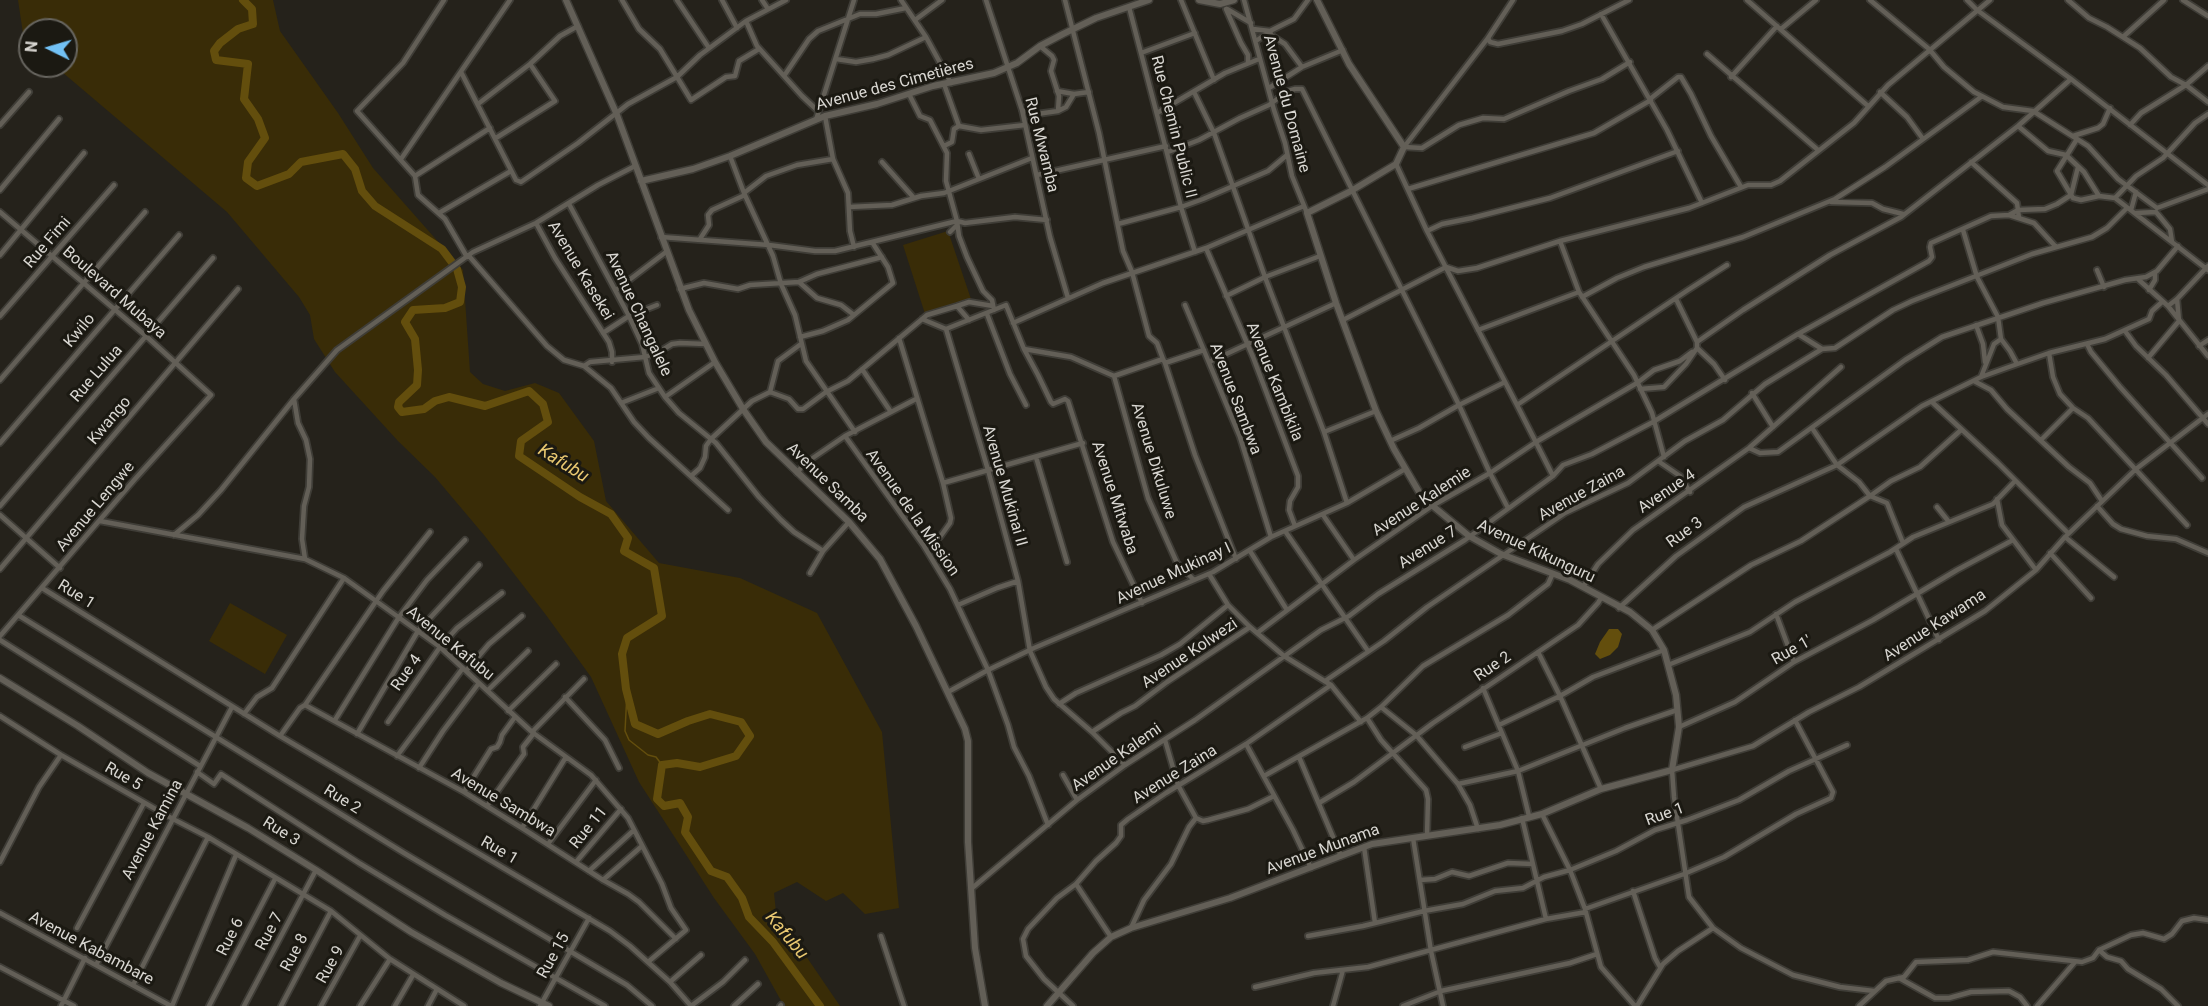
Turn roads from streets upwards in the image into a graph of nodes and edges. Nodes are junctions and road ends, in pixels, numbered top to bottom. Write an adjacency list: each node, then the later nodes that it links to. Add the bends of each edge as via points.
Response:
1 (444, 0): 124 (street, via 403,63 357,111)
2 (510, 0): 69 (street)
3 (566, 0): 43 (street, Avenue Samba)
4 (622, 0): 71 (street, via 639,29 660,49)
5 (677, 0): 55 (street)
6 (722, 0): 46 (street)
7 (762, 0): 35 (street)
8 (786, 0): 35 (street)
9 (854, 0): 40 (street)
10 (901, 0): 34 (street)
11 (942, 0): 41 (street)
12 (986, 0): 68 (street, Rue Mwamba)
13 (1065, 0): 47 (street)
14 (1149, 0): 30 (street, Avenue des Cimetières)
15 (1181, 0): 49 (street)
16 (1202, 0): 32 (street)
17 (1234, 0): 32 (street)
18 (1244, 0): 44 (street, Avenue du Domaine)
19 (1308, 0): 48 (street, via 1294,19)
20 (1317, 0): 58 (street)
21 (1513, 0): 52 (street)
22 (1629, 0): 38 (street)
23 (1747, 0): 45 (street)
24 (1870, 0): 57 (street)
25 (1967, 0): 37 (street)
26 (1990, 0): 37 (street)
27 (2068, 0): 51 (street, via 2088,18)
28 (2164, 0): 51 (street)
29 (2183, 0): 39 (street)
30 (1140, 1): 33 (street, Avenue des Cimetières)
31 (1812, 1): 45 (street)
32 (1217, 2): 36 (street)
33 (1129, 7): 47 (street, Avenue des Cimetières); 59 (street, Rue Chemin Public II)
34 (906, 8): 40 (street, via 860,14); 41 (street)
35 (768, 9): 42 (street)
36 (1226, 9): 44 (street); 64 (street, via 1248,55)
37 (1977, 10): 57 (street); 73 (street)
38 (1600, 14): 52 (street, via 1572,28 1503,44 1494,44); 63 (street)
39 (2208, 16)
40 (848, 20): 61 (street); 70 (street, via 809,39)
41 (915, 20): 50 (street)
42 (746, 21): 46 (street); 56 (street)
43 (578, 26): 65 (street, via 560,36); 98 (street, Avenue Samba)
44 (1252, 26): 48 (street); 53 (street, Avenue du Domaine)
45 (1779, 27): 72 (street); 90 (street)
46 (737, 28): 55 (street)
47 (1073, 29): 54 (street, Avenue des Cimetières); 80 (street)
48 (1270, 31): 53 (street); 67 (street)
49 (1195, 33): 59 (street); 74 (street)
50 (926, 37): 61 (street, via 873,59); 75 (street)
51 (2123, 37): 76 (street)
52 (1488, 38): 113 (street)
53 (1256, 41): 62 (street, Avenue du Domaine)
54 (1040, 46): 68 (street, Avenue des Cimetières); 78 (street, via 1054,60 1051,71)
55 (709, 48): 71 (street)
56 (759, 49): 70 (street); 71 (street, via 739,61 735,76 726,77 693,100)
57 (1929, 49): 82 (street); 85 (street)
58 (1343, 50): 67 (street); 113 (street, via 1355,75)
59 (1141, 53): 96 (street, Rue Chemin Public II)
60 (1707, 54): 72 (street)
61 (836, 59): 93 (street)
62 (1259, 59): 64 (street); 77 (street, Avenue du Domaine)
63 (1630, 62): 86 (street); 113 (street, via 1602,80 1504,118 1483,118 1460,125 1422,148)
64 (1248, 63): 74 (street)
65 (531, 64): 89 (street); 110 (street, via 555,101)
66 (2208, 66): 76 (street)
67 (1302, 67): 77 (street)
68 (1008, 68): 75 (street, Avenue des Cimetières); 92 (street, Rue Mwamba)
69 (461, 72): 89 (street); 124 (street)
70 (784, 76): 93 (street)
71 (677, 77): 98 (street)
72 (1731, 77): 115 (street)
73 (2071, 79): 91 (street); 95 (street, Avenue Kalemie)
74 (1214, 80): 81 (street)
75 (947, 84): 83 (street, Avenue des Cimetières); 105 (street)
76 (2186, 85): 87 (street); 104 (street, via 2141,113)
77 (1269, 88): 88 (street, Avenue du Domaine)
78 (1057, 91): 84 (street); 94 (street)
79 (29, 92): 102 (street)
80 (1089, 92): 84 (street); 126 (street)
81 (1194, 92): 96 (street); 108 (street)
82 (1880, 92): 90 (street); 111 (street)
83 (909, 94): 99 (street, Avenue des Cimetières); 112 (street, via 920,116 930,120)
84 (1074, 94): 94 (street, via 1066,107)
85 (1981, 97): 95 (street, via 2007,108); 111 (street)
86 (1650, 100): 116 (street); 141 (street, via 1681,77); 143 (street, via 1594,133)
87 (2208, 102)
88 (1272, 103): 108 (street); 120 (street, Avenue du Domaine); 146 (street, via 1288,92 1302,89)
89 (478, 104): 107 (street)
90 (1868, 106): 115 (street, via 1854,123)
91 (2110, 108): 104 (street); 109 (street, via 2103,124)
92 (1022, 110): 94 (street, via 1037,114); 103 (street, Rue Mwamba)
93 (818, 111): 101 (street)
94 (1058, 111)
95 (2033, 111): 106 (street, Avenue Kalemie); 109 (street)
96 (1157, 113): 114 (street, Rue Chemin Public II)
97 (2208, 114): 118 (street)
98 (616, 115): 130 (street, Avenue Samba); 132 (street, via 521,182)
99 (825, 116): 101 (street, Avenue des Cimetières); 125 (street)
100 (59, 119): 144 (street)
101 (816, 120): 122 (street, Avenue des Cimetières)
102 (0, 125)
103 (1025, 125): 105 (street, via 981,130); 123 (street, Rue Mwamba)
104 (2130, 125): 118 (street)
105 (958, 126): 112 (street, via 952,142)
106 (2018, 126): 121 (street, via 2048,151); 128 (street, Avenue Kalemie)
107 (490, 128): 110 (street); 134 (street)
108 (1214, 133): 114 (street, via 1180,148); 140 (street)
109 (2075, 137): 121 (street); 136 (street)
110 (496, 138): 132 (street)
111 (1923, 139): 153 (street)
112 (944, 147): 145 (street)
113 (1404, 147): 129 (street)
114 (1167, 149): 126 (street); 157 (street, Rue Chemin Public II)
115 (1818, 150): 141 (street, via 1780,181)
116 (1678, 151): 154 (street); 175 (street, via 1558,195)
117 (84, 153): 174 (street)
118 (2167, 153): 139 (street); 142 (street)
119 (969, 154): 135 (street)
120 (1287, 155): 140 (street, via 1268,171); 158 (street, Avenue du Domaine)
121 (2066, 155): 131 (street); 149 (street, via 2057,174)
122 (730, 156): 137 (street, Avenue des Cimetières); 148 (street)
123 (1032, 158): 133 (street, Rue Mwamba); 135 (street)
124 (400, 159): 134 (street)
125 (833, 159): 148 (street, via 766,176); 156 (street, via 846,184)
126 (1104, 160): 133 (street); 171 (street)
127 (882, 162): 152 (street)
128 (1971, 162): 159 (street, via 2015,201); 165 (street, Avenue Kalemie)
129 (1396, 164): 143 (street); 146 (street)
130 (635, 166): 137 (street, Avenue Samba); 155 (street)
131 (2078, 167): 149 (street); 150 (street)
132 (511, 171): 164 (street)
133 (1036, 175): 168 (street, Rue Mwamba)
134 (415, 176): 164 (street, via 418,195)
135 (979, 179): 145 (street)
136 (2118, 179): 139 (street); 151 (street)
137 (641, 181): 178 (street, Avenue Samba)
138 (114, 185): 191 (street, Rue Fimi)
139 (2127, 185): 147 (street); 151 (street)
140 (1232, 187): 157 (street); 172 (street)
141 (1741, 187): 154 (street)
142 (2208, 187): 161 (street)
143 (1407, 189): 175 (street)
144 (0, 190)
145 (950, 190): 152 (street); 170 (street)
146 (1351, 191): 158 (street); 212 (street)
147 (2136, 192): 160 (street); 161 (street)
148 (745, 194): 179 (street, via 711,210 709,225); 183 (street)
149 (2071, 195): 150 (street, via 2076,200); 159 (street, via 2045,209)
150 (2099, 196): 151 (street)
151 (2116, 196): 160 (street)
152 (914, 198): 156 (street, via 892,205)
153 (1827, 202): 165 (street, via 1872,203); 214 (street, via 1743,237 1644,267)
154 (1702, 203): 180 (street)
155 (569, 204): 169 (street); 211 (street, Avenue Changalele)
156 (849, 207): 185 (street)
157 (1181, 207): 171 (street); 189 (street, Rue Chemin Public II)
158 (1306, 209): 172 (street); 194 (street, Avenue Kikunguru)
159 (2018, 210): 166 (street); 167 (street)
160 (2131, 210): 161 (street); 182 (street); 186 (street, Avenue Zaina, via 2092,237)
161 (2157, 210): 182 (street, via 2170,229)
162 (0, 212): 174 (street, Boulevard Mubaya)
163 (145, 212): 206 (street)
164 (439, 213): 192 (street)
165 (1903, 214): 254 (street, Avenue Kalemie, via 1790,280)
166 (2009, 215): 167 (street); 173 (street, via 1984,219)
167 (2019, 218): 186 (street, via 2034,223)
168 (1047, 220): 170 (street, via 1015,217); 216 (street, Rue Mwamba)
169 (536, 223): 192 (street); 242 (street, Avenue Kasekei)
170 (957, 223): 176 (street); 181 (street); 225 (street, via 967,257)
171 (1118, 224): 200 (street)
172 (1248, 229): 187 (street); 202 (street)
173 (1963, 230): 203 (street); 243 (street, via 1932,243 1929,261)
174 (21, 231): 190 (street); 191 (street, Boulevard Mubaya)
175 (1427, 231): 197 (street)
176 (950, 232)
177 (179, 235): 226 (street, Kwilo)
178 (661, 237): 179 (street); 188 (street, Avenue Samba)
179 (700, 239): 183 (street)
180 (1560, 241): 197 (street, via 1477,268 1458,271); 214 (street)
181 (872, 242): 185 (street); 193 (street)
182 (2172, 242): 184 (street)
183 (769, 245): 185 (street, via 815,251); 207 (street)
184 (2178, 246): 198 (street); 201 (street)
185 (854, 247)
186 (2056, 247): 203 (street, Avenue Zaina)
187 (1206, 248): 189 (street); 215 (street, Avenue Kambikila)
188 (666, 252): 210 (street, Avenue Samba); 211 (street)
189 (1195, 252): 200 (street)
190 (0, 255)
191 (52, 256): 206 (street, Boulevard Mubaya); 229 (street, Rue Fimi)
192 (468, 256): 270 (street, via 547,346 564,360); 288 (street, via 337,350)
193 (882, 256): 205 (street); 228 (street, via 893,283)
194 (1320, 256): 202 (street); 220 (street, Avenue Kikunguru)
195 (213, 258): 244 (street, Rue Lulua)
196 (1727, 265): 217 (street)
197 (1446, 267): 212 (street); 240 (street)
198 (2207, 268): 218 (street)
199 (2097, 270): 208 (street)
200 (1132, 272): 216 (street); 263 (street, via 1149,336 1157,343)
201 (2155, 273): 204 (street); 213 (street)
202 (1265, 277): 215 (street); 238 (street)
203 (1977, 277): 231 (street); 257 (street, Avenue Zaina, via 1912,301 1835,348)
204 (2139, 280): 208 (street); 213 (street)
205 (799, 282): 207 (street); 228 (street, via 817,298 841,305)
206 (83, 283): 226 (street, Boulevard Mubaya); 276 (street)
207 (781, 284): 210 (street, via 738,289 704,283); 245 (street)
208 (2103, 287): 231 (street)
209 (238, 289): 264 (street, Kwango)
210 (680, 289): 250 (street, Avenue Samba)
211 (616, 290): 230 (street, Avenue Changalele)
212 (1402, 290): 233 (street); 293 (street)
213 (2149, 290): 219 (street)
214 (1581, 295): 240 (street); 249 (street)
215 (1226, 296): 252 (street, Avenue Kambikila)
216 (1068, 298): 236 (street)
217 (1676, 299): 249 (street); 254 (street)
218 (2177, 299): 224 (street); 235 (street)
219 (2162, 302): 224 (street); 241 (street, Rue 3, via 2149,319)
220 (1336, 303): 233 (street, Avenue Kikunguru); 238 (street)
221 (657, 305): 230 (street)
222 (1185, 305): 258 (street, Avenue Sambwa)
223 (957, 306): 225 (street, via 969,302); 232 (street); 234 (street)
224 (2168, 306): 235 (street)
225 (993, 308): 227 (street); 236 (street, via 1006,306)
226 (114, 309): 244 (street, Boulevard Mubaya); 314 (street, Kwilo)
227 (987, 314): 234 (street); 292 (street)
228 (854, 315): 245 (street)
229 (0, 316)
230 (629, 316): 242 (street); 261 (street, Avenue Changalele)
231 (1998, 317): 237 (street); 247 (street)
232 (922, 319): 239 (street); 246 (street)
233 (1343, 320): 297 (street, Avenue Kikunguru)
234 (969, 321): 239 (street)
235 (2178, 321): 255 (street); 262 (street)
236 (1013, 323): 256 (street)
237 (1976, 325): 268 (street); 304 (street, via 1942,337 1921,350)
238 (1285, 327): 252 (street); 307 (street)
239 (946, 329): 322 (street, Avenue Mukinai II)
240 (1478, 330): 279 (street)
241 (2125, 331): 253 (street, Rue 3); 262 (street)
242 (603, 333): 265 (street, Avenue Kasekei)
243 (1798, 334): 257 (street); 277 (street)
244 (147, 336): 264 (street, Boulevard Mubaya); 336 (street, Rue Lulua)
245 (801, 337): 251 (street)
246 (898, 338): 272 (street); 289 (street)
247 (2001, 339): 268 (street, via 1994,344); 269 (street)
248 (2208, 340): 255 (street)
249 (1613, 342): 280 (street); 294 (street)
250 (706, 344): 261 (street, via 672,345); 266 (street, Avenue Samba)
251 (801, 344): 283 (street, via 778,361); 284 (street, via 806,361)
252 (1247, 344): 267 (street); 348 (street, Avenue Kambikila, via 1298,476 1289,510)
253 (2087, 344): 259 (street, Rue 3); 313 (street)
254 (1697, 345): 277 (street); 280 (street, Avenue Kalemie, via 1680,361 1654,370); 282 (street, via 1686,364 1664,387)
255 (2199, 346): 260 (street)
256 (1023, 349): 274 (street, via 1071,357); 315 (street, Avenue Mitwaba, via 1050,402 1067,399)
257 (1822, 349): 285 (street, Avenue Zaina)
258 (1204, 350): 263 (street); 267 (street, Avenue Sambwa)
259 (2049, 353): 269 (street, Rue 3); 296 (street, via 2056,386)
260 (2208, 356)
261 (645, 357): 265 (street); 281 (street, Avenue Changalele)
262 (2148, 358): 300 (street)
263 (1164, 361): 274 (street); 367 (street)
264 (176, 362): 286 (street, Boulevard Mubaya); 354 (street, Kwango)
265 (612, 362): 270 (street)
266 (715, 362): 287 (street); 295 (street, Avenue Samba)
267 (1209, 362): 355 (street, Avenue Sambwa, via 1240,437)
268 (1986, 363): 273 (street); 275 (street)
269 (2017, 364): 273 (street, Rue 3)
270 (584, 366): 291 (street, via 611,388)
271 (1841, 367): 303 (street, Avenue 4)
272 (862, 369): 284 (street); 298 (street)
273 (1992, 373): 275 (street, Rue 3)
274 (1114, 376): 379 (street, Avenue Dikuluwe, via 1148,498 1177,563)
275 (1981, 377): 278 (street, Rue 3)
276 (0, 380)
277 (1725, 380): 301 (street)
278 (1974, 381): 290 (street, Rue 3); 310 (street, via 1990,390)
279 (1505, 382): 293 (street); 294 (street)
280 (1637, 383): 282 (street); 312 (street, Avenue Kalemie)
281 (659, 388): 287 (street, Avenue Changalele); 291 (street)
282 (1640, 389): 301 (street)
283 (770, 392): 284 (street, via 803,409); 295 (street)
284 (826, 392): 306 (street)
285 (1752, 393): 303 (street); 318 (street, Avenue Zaina, via 1723,420)
286 (211, 395): 344 (street, Avenue Lengwe)
287 (665, 397): 309 (street, Avenue Changalele)
288 (294, 399): 351 (street, via 221,490); 366 (street, via 310,459 302,539)
289 (916, 399): 298 (street); 330 (street)
290 (1932, 402): 305 (street); 320 (street, Rue 3)
291 (621, 404): 326 (street, via 649,438)
292 (1026, 405)
293 (1459, 405): 311 (street); 325 (street)
294 (1517, 405): 312 (street)
295 (742, 408): 309 (street); 324 (street, Avenue Samba, via 766,442)
296 (2073, 408): 310 (street); 321 (street, via 2088,418)
297 (1376, 411): 307 (street); 311 (street, Avenue Kikunguru)
298 (891, 412): 306 (street)
299 (2208, 414): 300 (street, Avenue Kawama)
300 (2202, 418): 302 (street); 313 (street, Avenue Kawama)
301 (1653, 423): 318 (street); 327 (street, Avenue 7, via 1563,465)
302 (2208, 423)
303 (1773, 426): 316 (street, Avenue 4)
304 (1812, 428): 316 (street, via 1778,452 1760,453); 320 (street)
305 (1961, 430): 329 (street); 332 (street, via 1920,467)
306 (855, 432): 308 (street)
307 (1324, 432): 335 (street)
308 (845, 436): 324 (street); 359 (street, Avenue de la Mission)
309 (711, 439): 326 (street, via 700,468); 361 (street, Avenue Changalele, via 781,520)
310 (2041, 440): 334 (street, via 2090,483)
311 (1390, 441): 323 (street, Avenue Kikunguru)
312 (1536, 442): 325 (street, Avenue Kalemie); 327 (street)
313 (2171, 442): 321 (street, Avenue Kawama); 328 (street)
314 (0, 443)
315 (1083, 443): 317 (street); 389 (street, Avenue Mitwaba, via 1113,542)
316 (1749, 448): 331 (street, Avenue 4)
317 (1036, 457): 322 (street); 369 (street)
318 (1664, 457): 319 (street, Avenue Zaina)
319 (1658, 461): 331 (street, via 1680,476); 365 (street, Avenue Zaina, via 1628,483 1565,513)
320 (1837, 465): 332 (street); 392 (street, Rue 3, via 1744,507 1676,556)
321 (2136, 469): 334 (street, Avenue Kawama); 347 (street)
322 (988, 470): 330 (street); 380 (street, Avenue Mukinai II)
323 (1405, 470): 335 (street, Avenue Mukinay I); 338 (street, Avenue Kikunguru)
324 (797, 473): 345 (street, Avenue Samba)
325 (1490, 473): 338 (street, Avenue Kalemie); 340 (street)
326 (691, 476): 341 (street)
327 (1553, 476): 340 (street, Avenue 7)
328 (2202, 478)
329 (2015, 481): 333 (street); 352 (street)
330 (943, 483): 359 (street, via 950,523 940,537)
331 (1690, 492): 382 (street, Avenue 4, via 1633,530 1598,564)
332 (1870, 496): 358 (street, via 1887,502); 400 (street, via 1802,541 1744,569)
333 (1997, 499): 346 (street); 357 (street, via 2002,525)
334 (2102, 501): 337 (street, Avenue Kawama)
335 (1347, 503): 343 (street, Avenue Mukinay I)
336 (0, 506)
337 (2097, 506): 352 (street, Avenue Kawama); 364 (street, via 2121,529 2176,539)
338 (1432, 507): 353 (street, Avenue Kikunguru); 368 (street, Avenue Kalemie)
339 (1937, 507): 346 (street)
340 (1508, 508): 353 (street, Avenue 7)
341 (728, 510)
342 (0, 515): 354 (street)
343 (1323, 515): 348 (street, Avenue Mukinay I); 368 (street)
344 (100, 521): 351 (street, Avenue Kafubu); 371 (street, Avenue Lengwe)
345 (849, 522): 361 (street); 424 (street, Avenue Samba, via 892,578)
346 (1949, 522): 358 (street)
347 (2187, 525)
348 (1295, 526): 349 (street, Avenue Mukinay I)
349 (1285, 531): 355 (street, Avenue Mukinay I); 381 (street)
350 (430, 532): 388 (street)
351 (174, 535): 366 (street, Avenue Kafubu)
352 (2067, 535): 363 (street, Avenue Kawama); 377 (street)
353 (1469, 536): 365 (street, Avenue Kikunguru); 397 (street, Avenue 7)
354 (27, 537): 371 (street); 372 (street, Kwango)
355 (1271, 537): 362 (street, Avenue Mukinay I)
356 (465, 540): 398 (street)
357 (2013, 540): 373 (street); 385 (street, Rue 1')
358 (1903, 543): 360 (street)
359 (924, 546): 390 (street, Avenue de la Mission)
360 (1896, 549): 385 (street); 394 (street)
361 (823, 551): 374 (street)
362 (1250, 551): 367 (street, Avenue Mukinay I); 393 (street)
363 (2050, 553): 373 (street, Avenue Kawama); 387 (street)
364 (2208, 553)
365 (1504, 555): 375 (street, Avenue Kikunguru); 409 (street, Avenue Zaina)
366 (305, 559): 378 (street, Avenue Kafubu)
367 (1236, 559): 376 (street, Avenue Mukinay I)
368 (1354, 560): 381 (street, Avenue Kalemie)
369 (1067, 562)
370 (479, 565): 401 (street)
371 (60, 567): 383 (street, Avenue Lengwe)
372 (0, 569)
373 (2036, 570): 404 (street, Avenue Kawama, via 1985,611)
374 (810, 573)
375 (1553, 573): 382 (street, Avenue Kikunguru); 430 (street, via 1548,584 1508,615 1423,666)
376 (1209, 574): 379 (street, Avenue Mukinay I); 391 (street)
377 (2114, 577)
378 (344, 578): 388 (street, Avenue Kafubu); 433 (street, via 272,688 257,697)
379 (1194, 580): 389 (street, Avenue Mukinay I)
380 (1018, 581): 390 (street); 408 (street, Avenue Mukinai II)
381 (1322, 585): 393 (street, Avenue Kolwezi); 397 (street)
382 (1583, 587): 386 (street, Avenue Kikunguru)
383 (42, 588): 395 (street, Avenue Lengwe); 429 (street, Rue 1)
384 (502, 593): 405 (street, Rue 4, via 457,628)
385 (1917, 594): 404 (street); 412 (street, Rue 1')
386 (1600, 598): 392 (street, Avenue Kikunguru); 410 (street, Rue 2, via 1578,625)
387 (2091, 598)
388 (376, 600): 398 (street, Avenue Kafubu); 428 (street)
389 (1142, 603): 408 (street, Avenue Mukinay I)
390 (958, 605): 416 (street, Avenue de la Mission)
391 (1228, 605): 399 (street); 427 (street, via 1180,644)
392 (1619, 608): 400 (street, Avenue Kikunguru)
393 (1287, 610): 402 (street, Avenue Kolwezi)
394 (1776, 614): 412 (street); 414 (street, via 1750,632)
395 (18, 615): 403 (street, Avenue Lengwe); 449 (street, Rue 2)
396 (522, 616): 415 (street)
397 (1344, 616): 409 (street); 411 (street, Avenue 7)
398 (399, 617): 401 (street, Avenue Kafubu); 437 (street)
399 (1250, 627): 402 (street); 444 (street, Avenue Kolwezi)
400 (1652, 630): 406 (street, Avenue Kikunguru)
401 (418, 631): 405 (street, Avenue Kafubu); 446 (street)
402 (1257, 633): 411 (street)
403 (0, 638): 462 (street)
404 (1939, 640): 438 (street, Avenue Kawama)
405 (440, 647): 415 (street, Avenue Kafubu); 439 (street, Rue 4)
406 (1664, 650): 414 (street, Avenue Kikunguru); 425 (street, via 1593,677)
407 (528, 651): 423 (street)
408 (1030, 651): 416 (street, Avenue Mukinay I); 427 (street, Avenue Mukinai II, via 1046,687)
409 (1368, 651): 419 (street, Avenue Zaina)
410 (1538, 651): 422 (street, Rue 2); 425 (street)
411 (1284, 656): 419 (street); 450 (street, Avenue Kalemi)
412 (1794, 662): 442 (street, Rue 1', via 1735,702)
413 (556, 664): 432 (street)
414 (1668, 665): 431 (street, Avenue Kikunguru)
415 (464, 669): 420 (street, Avenue Kafubu); 457 (street)
416 (988, 670): 424 (street, Avenue Mukinay I); 487 (street, Avenue de la Mission, via 1014,747)
417 (0, 678): 475 (street, Rue 3)
418 (584, 679): 426 (street)
419 (1325, 681): 421 (street)
420 (479, 683): 423 (street, Avenue Kafubu); 463 (street)
421 (1331, 685): 440 (street); 451 (street, Avenue Zaina)
422 (1483, 688): 441 (street); 447 (street, Rue 2)
423 (488, 690): 432 (street, Avenue Kafubu)
424 (948, 692): 512 (street, Avenue Samba, via 968,741)
425 (1560, 696): 441 (street); 453 (street)
426 (565, 697): 443 (street); 464 (street, via 604,740)
427 (1059, 704): 444 (street, Avenue Mukinai II)
428 (305, 705): 437 (street, Avenue Sambwa); 448 (street)
429 (232, 706): 433 (street, Rue 1); 449 (street, Avenue Kamina)
430 (1381, 707): 436 (street); 447 (street)
431 (1677, 710): 442 (street, Avenue Kikunguru); 453 (street)
432 (508, 711): 435 (street, Avenue Kafubu)
433 (244, 714): 448 (street, Rue 1)
434 (0, 716): 456 (street, Rue 5)
435 (515, 717): 443 (street, Avenue Kafubu); 474 (street)
436 (1367, 718): 440 (street); 455 (street)
437 (334, 720): 446 (street, Avenue Sambwa)
438 (1796, 720): 460 (street); 465 (street, Avenue Kawama, via 1753,746)
439 (388, 722)
440 (1361, 722): 459 (street)
441 (1499, 725): 445 (street)
442 (1678, 727): 465 (street, Avenue Kikunguru)
443 (533, 732): 458 (street, Avenue Kafubu); 480 (street, via 522,748 524,754)
444 (1092, 732): 461 (street, Avenue Mukinai II)
445 (1502, 733): 454 (street); 466 (street)
446 (357, 734): 457 (street, Avenue Sambwa)
447 (1416, 735): 455 (street, Rue 2); 471 (street)
448 (280, 736): 519 (street, Rue 1)
449 (216, 737): 462 (street, Avenue Kamina); 532 (street, Rue 2)
450 (1165, 740): 461 (street, Avenue Kalemi); 472 (street)
451 (1246, 744): 469 (street); 472 (street, Avenue Zaina)
452 (1847, 745): 460 (street, Rue 1)
453 (1582, 746): 466 (street); 473 (street)
454 (1465, 747)
455 (1395, 753): 479 (street, Rue 2); 491 (street, via 1428,795)
456 (61, 755): 478 (street, Rue 5); 499 (street, via 39,787)
457 (397, 756): 463 (street, Avenue Sambwa)
458 (566, 757): 470 (street, Avenue Kafubu); 488 (street)
459 (1299, 757): 469 (street); 479 (street)
460 (1816, 759): 486 (street, Rue 1, via 1739,800); 506 (street, via 1833,792 1831,798 1724,857)
461 (1125, 765): 477 (street, Avenue Kalemi)
462 (200, 766): 467 (street, Avenue Kamina)
463 (419, 768): 474 (street, Avenue Sambwa)
464 (619, 768)
465 (1672, 770): 473 (street, Avenue Munama); 486 (street, Avenue Kikunguru)
466 (1518, 771): 471 (street); 483 (street)
467 (197, 772): 475 (street, Avenue Kamina); 547 (street, via 214,784 221,774 358,863)
468 (1063, 775): 477 (street)
469 (1264, 776): 476 (street)
470 (596, 780): 481 (street, Avenue Kafubu); 494 (street)
471 (1458, 784): 489 (street)
472 (1178, 785): 484 (street); 511 (street, Avenue Zaina, via 1121,825 1116,843)
473 (1601, 789): 482 (street, Avenue Munama)
474 (464, 792): 480 (street, Avenue Sambwa)
475 (186, 794): 485 (street, Avenue Kamina); 503 (street, Rue 3)
476 (1274, 796): 484 (street, via 1253,807 1208,820); 502 (street)
477 (1077, 800): 487 (street, Avenue Kalemi)
478 (144, 803): 485 (street, Rue 5); 523 (street)
479 (1319, 803): 498 (street)
480 (487, 806): 488 (street, Avenue Sambwa)
481 (621, 809): 490 (street, Avenue Kafubu); 500 (street, Rue 11)
482 (1542, 814): 483 (street, Avenue Munama); 504 (street)
483 (1525, 817): 489 (street, Avenue Munama); 501 (street)
484 (1196, 818): 524 (street, via 1171,864 1144,900)
485 (173, 819): 492 (street, Rue 5); 541 (street, Avenue Kamina)
486 (1677, 823): 504 (street, Rue 1); 506 (street, Avenue Kikunguru)
487 (1048, 825): 512 (street, Avenue Kalemi)
488 (522, 828): 494 (street, Avenue Sambwa)
489 (1478, 829): 491 (street, Avenue Munama)
490 (634, 830): 495 (street, Avenue Kafubu); 505 (street)
491 (1426, 836): 493 (street, Avenue Munama)
492 (208, 837): 497 (street, Rue 5); 550 (street)
493 (1413, 838): 496 (street, Avenue Munama); 509 (street)
494 (548, 844): 500 (street, Avenue Sambwa)
495 (642, 846): 508 (street); 530 (street, Avenue Kafubu, via 671,908 686,930)
496 (1364, 847): 498 (street, Avenue Munama); 522 (street)
497 (236, 855): 507 (street, Rue 5); 560 (street)
498 (1341, 856): 502 (street, Avenue Munama)
499 (0, 862)
500 (576, 862): 505 (street, Avenue Sambwa)
501 (1533, 864): 509 (street, via 1508,863 1469,876 1452,872); 510 (street)
502 (1311, 868): 524 (street, Avenue Munama)
503 (316, 870): 514 (street, Rue 7); 558 (street, Rue 3, via 411,932)
504 (1570, 870): 510 (street, Rue 1); 517 (street)
505 (589, 871): 508 (street, Avenue Sambwa)
506 (1684, 873): 513 (street); 525 (street, Avenue Kikunguru, via 1692,904)
507 (275, 879): 514 (street, Rue 5); 561 (street, Rue 6)
508 (603, 880): 530 (street, Avenue Sambwa, via 639,902)
509 (1420, 880): 516 (street)
510 (1537, 880): 516 (street, Rue 1, via 1520,889 1495,891 1463,904); 520 (street)
511 (1076, 884): 529 (street); 555 (street, via 1057,898 1024,934 1026,956)
512 (971, 889): 575 (street, Avenue Samba, via 975,948)
513 (1633, 891): 517 (street); 543 (street)
514 (303, 896): 515 (street, Rue 5); 562 (street, Rue 7)
515 (331, 911): 526 (street, Rue 5); 563 (street, Rue 8)
516 (1424, 911): 522 (street, Rue 1); 533 (street)
517 (1586, 911): 520 (street); 534 (street)
518 (0, 913): 536 (street, Avenue Kabambare)
519 (589, 918): 532 (street, Rue 15); 539 (street, Rue 1)
520 (1546, 919): 533 (street)
521 (2208, 920): 531 (street, via 2182,921 2168,938 2138,933)
522 (1375, 923): 528 (street, Rue 1)
523 (77, 927)
524 (1131, 928): 529 (street, Avenue Munama)
525 (1713, 928): 543 (street); 554 (street, Avenue Kikunguru, via 1741,948 1793,975)
526 (360, 936): 537 (street, Rue 5); 564 (street, Rue 9)
527 (881, 936): 574 (street)
528 (1308, 936)
529 (1111, 937): 555 (street, Avenue Munama)
530 (676, 939): 539 (street)
531 (2099, 950): 540 (street, via 2088,960); 586 (street, via 2161,989)
532 (570, 951): 547 (street, Rue 15); 571 (street, Rue 2, via 627,985)
533 (1431, 951): 544 (street); 553 (street)
534 (1597, 954): 553 (street); 581 (street, via 1606,974)
535 (701, 955): 548 (street)
536 (85, 958): 541 (street, Avenue Kabambare); 557 (street)
537 (390, 958): 545 (street, Rue 5); 565 (street)
538 (745, 960): 572 (street)
539 (648, 962): 548 (street, Rue 1)
540 (2075, 962): 546 (street, via 1993,952 1968,960 1916,962); 585 (street)
541 (96, 964): 550 (street, Avenue Kabambare)
542 (0, 967): 557 (street)
543 (1660, 967): 581 (street)
544 (1343, 970): 551 (street); 578 (street)
545 (413, 975): 552 (street, Rue 5); 566 (street)
546 (1899, 978): 554 (street, via 1886,981); 556 (street)
547 (555, 979): 558 (street, Rue 15); 570 (street)
548 (670, 982): 572 (street, Rue 1)
549 (758, 984): 573 (street)
550 (134, 985): 560 (street, Avenue Kabambare)
551 (1256, 987)
552 (437, 989): 567 (street); 568 (street, Rue 5)
553 (1441, 991): 579 (street); 580 (street)
554 (1874, 991): 582 (street)
555 (1058, 993): 576 (street, Avenue Munama); 577 (street)
556 (1935, 998): 583 (street); 584 (street, via 2009,991)
557 (62, 1003): 559 (street)
558 (541, 1004): 569 (street, Rue 3)
559 (74, 1006)
560 (171, 1006)
561 (209, 1006)
562 (244, 1006)
563 (281, 1006)
564 (321, 1006)
565 (360, 1006)
566 (395, 1006)
567 (428, 1006)
568 (464, 1006)
569 (549, 1006)
570 (605, 1006)
571 (652, 1006)
572 (691, 1006)
573 (734, 1006)
574 (904, 1006)
575 (985, 1006)
576 (1047, 1006)
577 (1073, 1006)
578 (1333, 1006)
579 (1403, 1006)
580 (1443, 1006)
581 (1636, 1006)
582 (1859, 1006)
583 (1938, 1006)
584 (2027, 1006)
585 (2037, 1006)
586 (2178, 1006)

